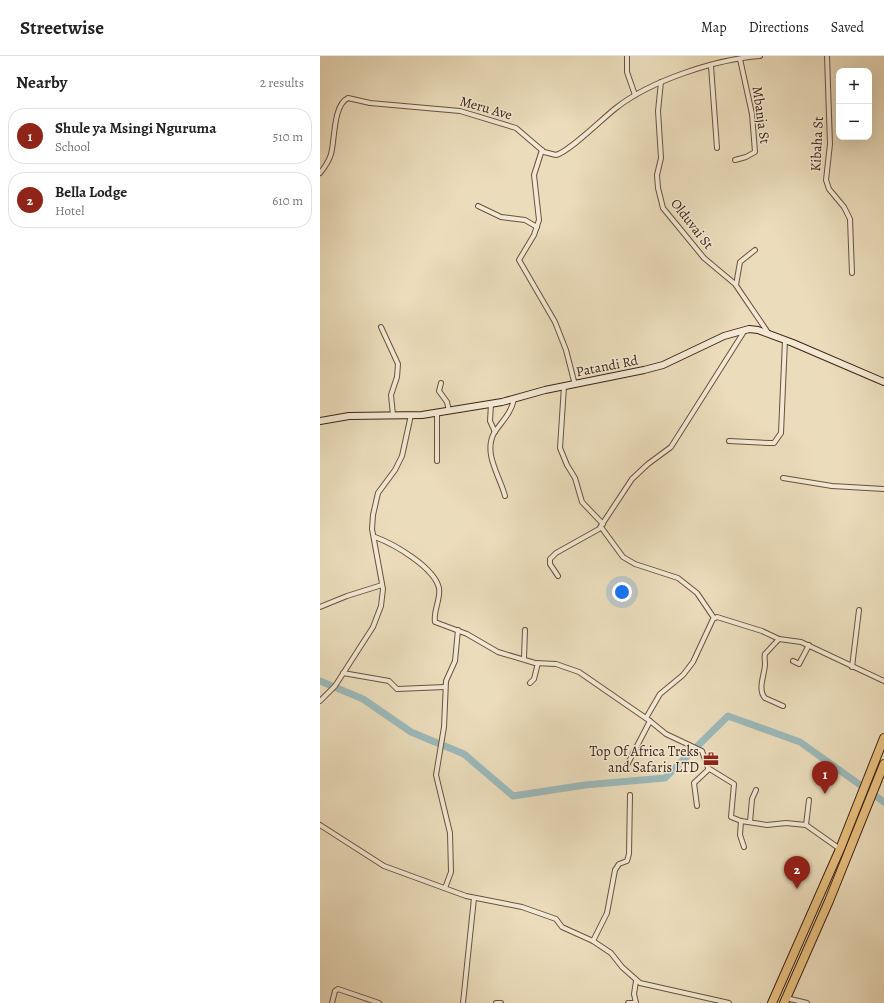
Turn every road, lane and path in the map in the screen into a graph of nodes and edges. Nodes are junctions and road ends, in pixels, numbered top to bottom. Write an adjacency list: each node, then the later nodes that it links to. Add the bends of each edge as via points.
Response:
1 (627, 56): 7 (street, via 627,72)
2 (760, 56): 4 (street, Meru Ave)
3 (827, 56): 15 (street, Kibaha St, via 830,144 826,180 829,189 850,219)
4 (740, 59): 5 (street, Meru Ave); 10 (street, Mbanja St, via 752,114 755,152)
5 (711, 66): 6 (street, Meru Ave); 8 (street)
6 (662, 82): 7 (street, Meru Ave); 16 (street, Olduvai St, via 658,111 661,158 657,175 663,208 704,258)
7 (634, 95): 9 (street, Meru Ave, via 560,154 553,156)
8 (717, 148)
9 (542, 150): 11 (street, Meru Ave, via 516,128 460,111 370,103 348,98 342,103 331,154); 13 (street, via 534,175 540,216)
10 (735, 160)
11 (320, 173)
12 (478, 206): 13 (street, via 501,217 525,220)
13 (537, 227): 23 (street, via 519,260 555,322)
14 (755, 250): 16 (street, via 740,262)
15 (852, 273)
16 (736, 286): 19 (street, Olduvai St)
17 (380, 327): 29 (street, via 398,364 392,390)
18 (745, 330): 19 (street, Patandi Rd, via 758,330); 23 (street, Patandi Rd, via 724,336 663,365); 38 (street, via 671,447 632,479)
19 (769, 334): 20 (street, Patandi Rd)
20 (785, 340): 21 (street, Patandi Rd); 33 (street, via 781,433 774,443)
21 (884, 382)
22 (441, 383): 27 (street, via 439,391 447,402)
23 (575, 384): 24 (street, Patandi Rd)
24 (564, 386): 25 (street, Patandi Rd); 38 (street, via 560,448 575,478 582,502)
25 (514, 399): 26 (street, Patandi Rd); 32 (street, via 510,413)
26 (491, 404): 27 (street, Patandi Rd); 32 (street, via 490,421)
27 (448, 411): 28 (street, Patandi Rd)
28 (437, 413): 30 (street, Patandi Rd); 34 (street)
29 (393, 415): 30 (street, Patandi Rd); 31 (street, Patandi Rd, via 349,416)
30 (411, 415): 39 (street, via 402,456 377,498 372,522)
31 (320, 420)
32 (495, 432): 37 (street, via 491,457)
33 (729, 441)
34 (437, 461)
35 (783, 478): 36 (street, via 843,487)
36 (884, 489)
37 (505, 496)
38 (602, 525): 40 (street, via 550,559 550,564); 44 (street, via 623,557 635,564 678,578 697,593)
39 (375, 537): 41 (street); 45 (street, via 394,545 429,573 439,589 435,621)
40 (558, 576)
41 (382, 585): 42 (street); 55 (street, via 383,599 377,618)
42 (320, 607)
43 (859, 610): 53 (street)
44 (714, 618): 47 (street, via 762,631); 61 (street, via 693,662 683,675 660,694)
45 (458, 630): 49 (street, via 498,652); 58 (street, via 455,661 447,675)
46 (525, 630): 49 (street)
47 (779, 639): 48 (street); 60 (street, via 765,654 762,690 765,698)
48 (809, 646): 50 (street, via 799,664); 53 (street)
49 (524, 658): 51 (street)
50 (792, 661)
51 (538, 663): 52 (street); 57 (street)
52 (547, 664): 54 (street); 61 (street, via 564,666 588,677)
53 (852, 667): 56 (street)
54 (554, 668)
55 (343, 673): 58 (street, via 389,681 397,690); 59 (street, via 335,686)
56 (884, 681)
57 (530, 684)
58 (445, 687): 76 (street, via 444,728 436,776 450,833 451,872)
59 (320, 701)
60 (783, 706)
61 (648, 720): 64 (street); 65 (street, via 666,734 700,749)
62 (884, 738): 75 (highway)
63 (884, 764): 80 (highway, via 829,901)
64 (625, 769)
65 (709, 769): 69 (street, via 694,783); 70 (street, via 734,784 730,815)
66 (756, 790): 71 (street, via 752,799)
67 (630, 795): 78 (street, via 627,861 619,864 615,870 607,913)
68 (809, 800): 73 (street)
69 (697, 806)
70 (741, 821): 71 (street); 74 (street, via 740,835)
71 (750, 822): 73 (street, via 767,825)
72 (320, 825): 76 (street, via 384,866)
73 (806, 825): 75 (street)
74 (744, 847)
75 (840, 849): 89 (highway)
76 (445, 888): 77 (street)
77 (474, 898): 78 (street, via 528,909 556,919 562,927); 83 (street)
78 (593, 941): 79 (street, via 614,955)
79 (636, 981): 87 (street); 88 (street, via 646,986)
80 (785, 1000): 90 (street)
81 (332, 1003): 82 (street, via 338,989)
82 (379, 1003)
83 (462, 1003)
84 (496, 1003): 85 (street)
85 (501, 1003)
86 (628, 1003): 87 (street)
87 (636, 1003)
88 (729, 1003)
89 (772, 1003)
90 (807, 1003)

